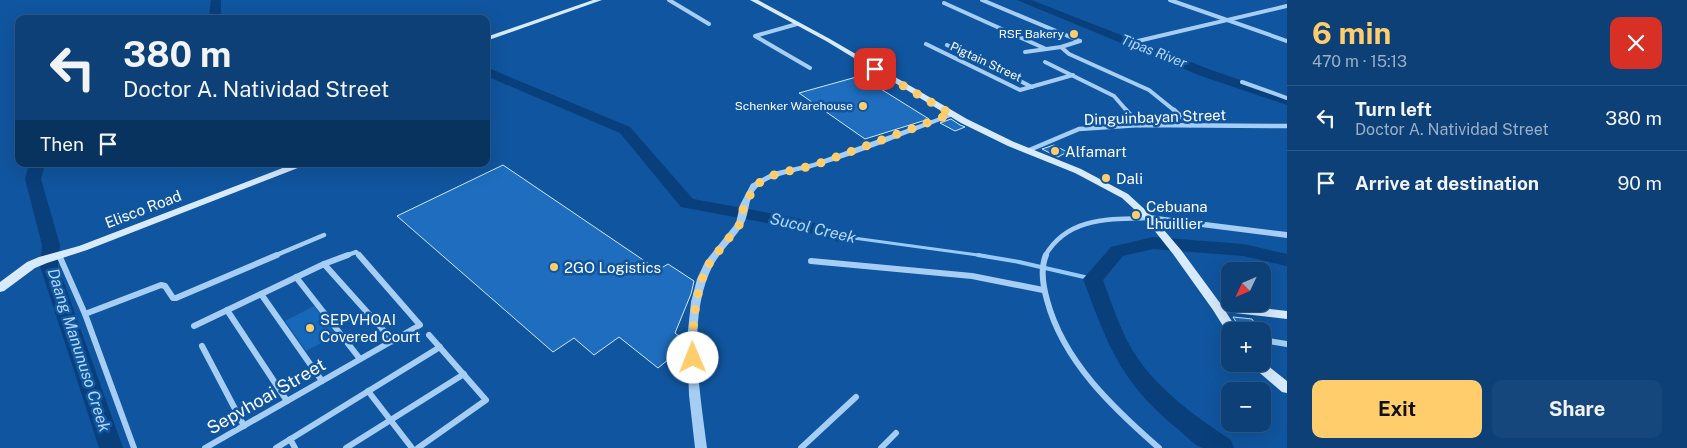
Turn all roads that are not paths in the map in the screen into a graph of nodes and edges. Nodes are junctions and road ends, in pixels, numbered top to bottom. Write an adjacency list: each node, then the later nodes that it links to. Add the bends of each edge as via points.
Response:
1 (599, 0): 11 (main road)
2 (669, 0): 9 (street)
3 (754, 0): 10 (main road)
4 (982, 0): 16 (street, via 1080,41)
5 (1170, 0): 8 (street)
6 (944, 3): 17 (street)
7 (1287, 6): 8 (street)
8 (1226, 20): 12 (street); 13 (street)
9 (709, 24)
10 (797, 24): 22 (street, via 755,36); 27 (main road)
11 (490, 39)
12 (1138, 41)
13 (1287, 41)
14 (926, 44): 20 (street, Pigtain Street)
15 (947, 45): 19 (street)
16 (1061, 47): 17 (street); 29 (street, via 1069,54 1149,90)
17 (1046, 49): 18 (street)
18 (1025, 52)
19 (966, 55): 20 (street); 25 (street)
20 (954, 58): 25 (street, Pigtain Street, via 1016,89)
21 (1044, 62): 23 (street)
22 (810, 68)
23 (1073, 76): 25 (street, Pigtain Street); 28 (street, via 1117,98)
24 (1242, 82): 26 (street)
25 (1032, 87)
26 (1287, 98)
27 (951, 114): 31 (main road); 33 (street, via 822,163 776,174 754,186)
28 (1140, 125): 29 (street, Dinguinbayan Street); 31 (street, Dinguinbayan Street, via 1079,130)
29 (1190, 125): 30 (street, Dinguinbayan Street)
30 (1287, 126)
31 (1027, 150): 34 (main road, via 1101,182 1125,196)
32 (292, 167): 37 (main road, Elisco Road, via 83,248)
33 (742, 214): 75 (street, via 740,224 710,262 696,302 692,340)
34 (1149, 218): 36 (street); 42 (street, via 1107,220 1078,227 1052,244 1042,271); 44 (main road)
35 (324, 235): 46 (street, via 174,299 161,285)
36 (1287, 235)
37 (57, 255): 41 (main road, Elisco Road, via 31,265); 46 (street)
38 (811, 260): 42 (street, via 972,276)
39 (324, 264): 40 (street); 51 (street); 51 (street, Sepvhoai Street, via 359,253 420,325)
40 (296, 278): 43 (street); 56 (street)
41 (0, 288)
42 (1043, 290): 78 (street, via 1059,333 1082,370)
43 (261, 294): 45 (street); 59 (street)
44 (1217, 307): 47 (main road); 48 (main road)
45 (227, 310): 49 (street); 63 (street)
46 (85, 314): 68 (street)
47 (1287, 315)
48 (1226, 322)
49 (194, 326)
50 (429, 335): 55 (street)
51 (393, 341): 56 (street, Sepvhoai Street)
52 (1271, 341): 53 (street)
53 (1287, 344)
54 (202, 346): 65 (street)
55 (440, 347): 58 (street); 61 (street)
56 (360, 359): 59 (street, Sepvhoai Street)
57 (1267, 372): 60 (main road)
58 (464, 374): 64 (street); 74 (street, via 486,401)
59 (322, 381): 63 (street, Sepvhoai Street)
60 (1287, 388)
61 (368, 391): 64 (street); 67 (street)
62 (856, 398): 76 (street)
63 (287, 401): 65 (street, Sepvhoai Street)
64 (391, 420): 72 (street); 73 (street)
65 (244, 426): 69 (street, Sepvhoai Street)
66 (896, 433): 77 (street)
67 (290, 440): 70 (street); 71 (street)
68 (134, 448)
69 (205, 448)
70 (276, 448)
71 (294, 448)
72 (346, 448)
73 (412, 448)
74 (418, 448)
75 (701, 448)
76 (801, 448)
77 (881, 448)
78 (1159, 448)

